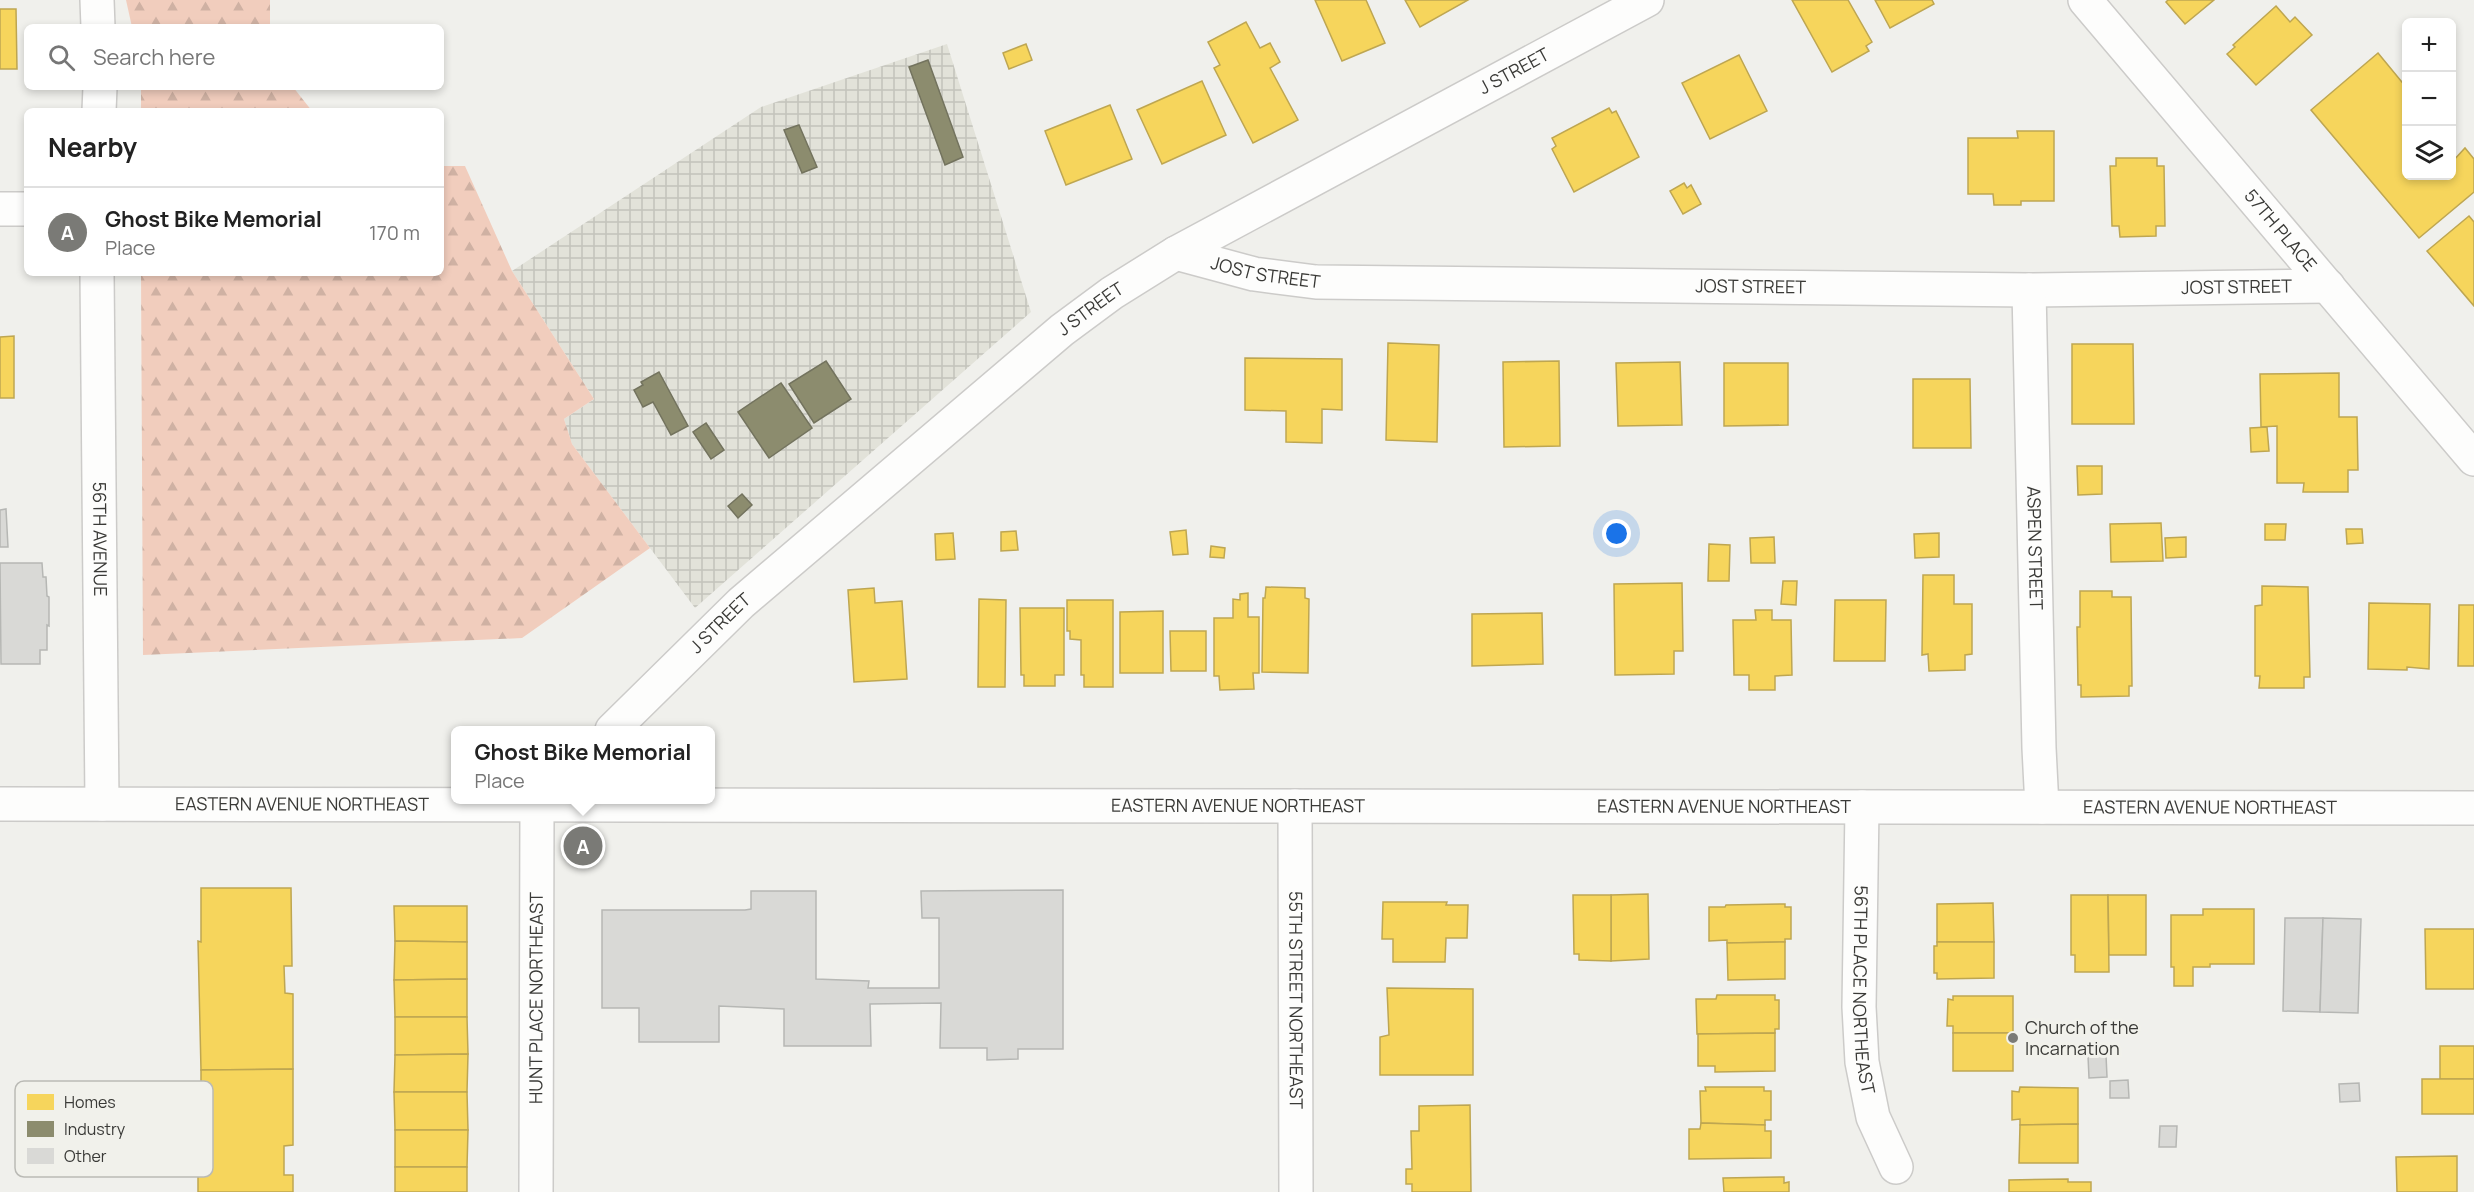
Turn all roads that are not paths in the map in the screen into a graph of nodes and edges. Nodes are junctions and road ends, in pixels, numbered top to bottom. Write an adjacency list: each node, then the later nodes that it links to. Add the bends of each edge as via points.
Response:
1 (97, 0): 4 (street)
2 (1647, 0): 9 (street, J STREET)
3 (2085, 0): 11 (street, 57TH PLACE)
4 (98, 24)
5 (100, 90): 6 (street)
6 (99, 108)
7 (0, 209): 8 (street)
8 (24, 209)
9 (1176, 253): 12 (street, JOST STREET, via 1254,274 1316,282); 14 (street, J STREET, via 1062,330 914,455 741,603)
10 (98, 276): 18 (street, 56TH AVENUE)
11 (2328, 286): 12 (street, JOST STREET); 13 (street, 57TH PLACE)
12 (2030, 290): 22 (street, ASPEN STREET)
13 (2474, 459)
14 (616, 726)
15 (451, 802): 18 (street, EASTERN AVENUE NORTHEAST)
16 (715, 803): 20 (street, EASTERN AVENUE NORTHEAST)
17 (0, 804): 18 (street, EASTERN AVENUE NORTHEAST)
18 (102, 804)
19 (540, 804): 25 (street, HUNT PLACE NORTHEAST)
20 (1295, 806): 21 (street, EASTERN AVENUE NORTHEAST); 26 (street, 55TH STREET NORTHEAST)
21 (1862, 807): 22 (street, EASTERN AVENUE NORTHEAST); 24 (street, 56TH PLACE NORTHEAST, via 1862,1062 1873,1117)
22 (2042, 807): 23 (street, EASTERN AVENUE NORTHEAST)
23 (2474, 808)
24 (1896, 1167)
25 (536, 1192)
26 (1296, 1192)

